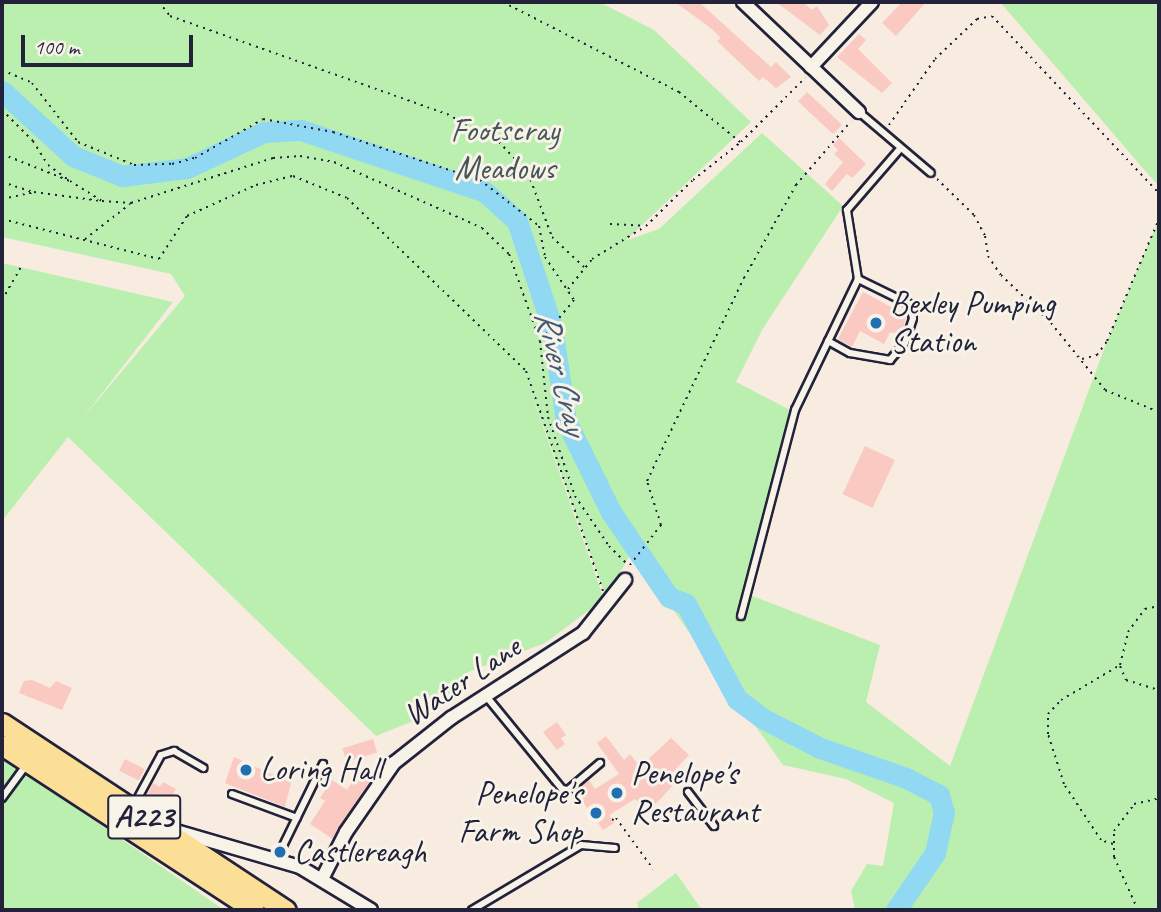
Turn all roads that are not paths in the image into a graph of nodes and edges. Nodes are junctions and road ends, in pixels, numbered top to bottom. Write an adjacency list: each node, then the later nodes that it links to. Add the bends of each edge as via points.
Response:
1 (744, 2): 3 (street)
2 (872, 2): 3 (street)
3 (812, 68): 4 (street)
4 (859, 112): 5 (lane)
5 (899, 150): 6 (lane); 7 (lane, via 847,210)
6 (931, 173)
7 (858, 279): 8 (lane); 8 (lane, via 909,304 914,318 905,343 890,360 850,353)
8 (828, 341): 10 (lane, via 794,410)
9 (625, 580): 11 (street, Water Lane, via 584,635)
10 (741, 616)
11 (485, 696): 15 (lane, via 562,789 568,790); 27 (street, Water Lane, via 394,763 346,832)
12 (2, 723): 21 (main road, A223)
13 (2, 745): 14 (main road, A223)
14 (28, 762): 20 (lane); 28 (main road, A223)
15 (600, 763)
16 (323, 764): 22 (lane)
17 (204, 768): 21 (lane, via 174,751 161,755)
18 (688, 792): 23 (lane)
19 (232, 794): 22 (lane)
20 (2, 798)
21 (132, 809): 24 (main road, A223)
22 (297, 818): 26 (lane)
23 (714, 826)
24 (159, 827): 26 (street); 29 (main road, A223)
25 (615, 848): 31 (lane, via 581,845)
26 (276, 860): 27 (street)
27 (323, 877): 30 (street)
28 (254, 910)
29 (286, 910)
30 (371, 910)
31 (472, 910)

